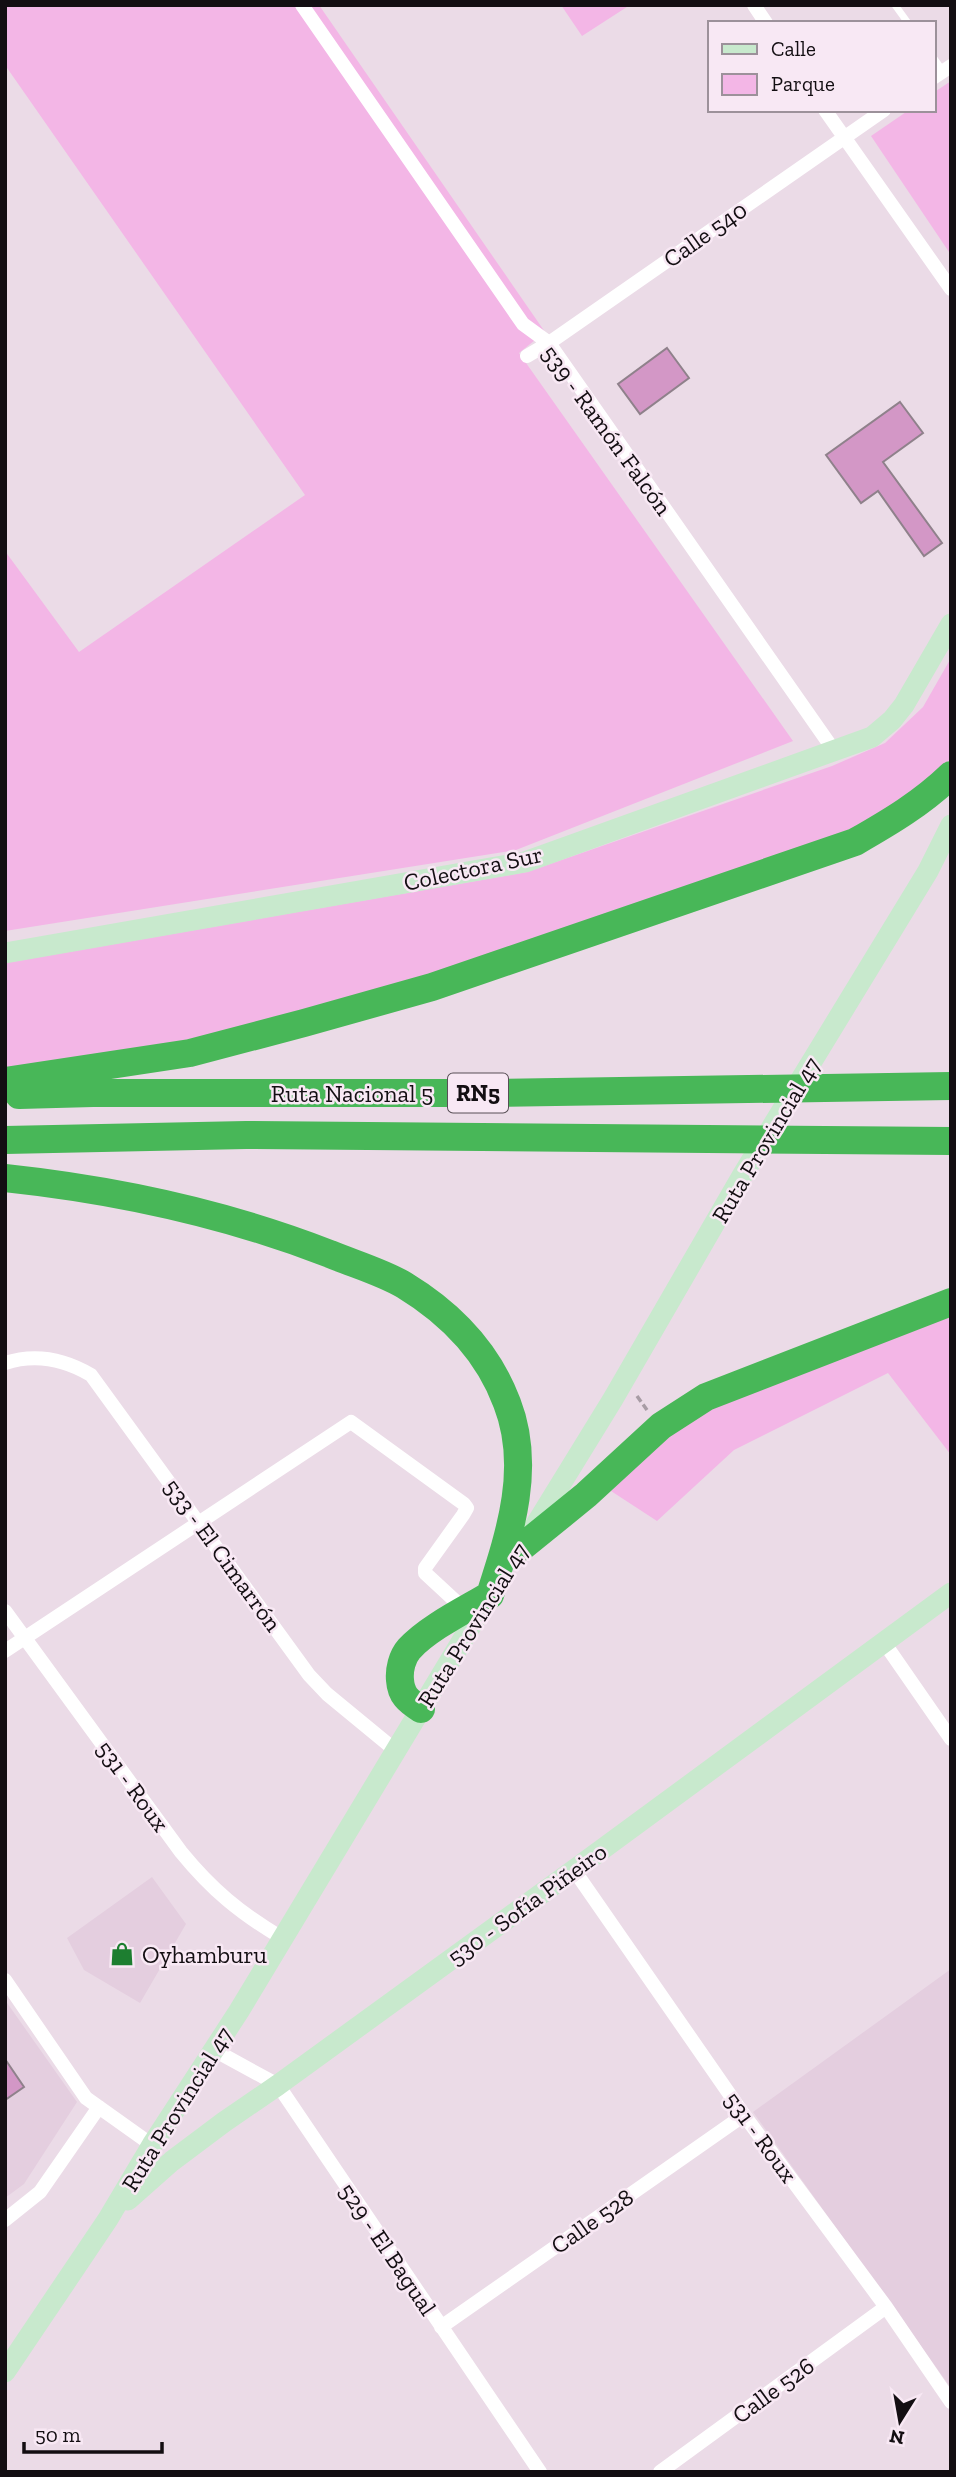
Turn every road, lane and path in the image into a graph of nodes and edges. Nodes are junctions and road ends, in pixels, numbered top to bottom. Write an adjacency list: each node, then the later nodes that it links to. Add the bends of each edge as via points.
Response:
1 (754, 5): 4 (street)
2 (895, 5): 5 (lane)
3 (303, 7): 10 (street, 539 - Ramón Falcón, via 523,324)
4 (765, 21)
5 (907, 21)
6 (826, 112): 8 (street)
7 (881, 112): 8 (street, Calle 540)
8 (842, 137): 9 (street); 10 (street, Calle 540)
9 (951, 289)
10 (550, 343): 11 (street, Calle 540); 13 (street, 539 - Ramón Falcón)
11 (527, 356)
12 (951, 624): 13 (street, Colectora Sur, via 892,720 872,737)
13 (835, 752): 18 (street, Colectora Sur, via 525,862)
14 (951, 775): 19 (highway, via 898,818 855,842 432,987 190,1052)
15 (951, 825): 17 (street, Ruta Provincial 47)
16 (951, 842): 17 (street, Ruta Provincial 47)
17 (929, 871): 28 (street, Ruta Provincial 47)
18 (5, 953)
19 (5, 1081)
20 (951, 1086): 21 (highway, Ruta Nacional 5 / RN5)
21 (5, 1095)
22 (5, 1140): 23 (highway, Ruta Nacional 5 / RN5, via 246,1135)
23 (951, 1141)
24 (5, 1178): 30 (highway, via 154,1200 285,1237 402,1284 440,1311 470,1338 491,1370 508,1404 517,1447 514,1516)
25 (951, 1301): 28 (highway, via 706,1397 661,1426)
26 (5, 1363): 27 (street, 533 - El Cimarrón, via 31,1357 56,1360 91,1375)
27 (199, 1522): 31 (street, via 351,1422 467,1508 425,1568); 33 (street); 38 (street, 533 - El Cimarrón, via 309,1675)
28 (522, 1546): 30 (street, Ruta Provincial 47)
29 (951, 1593): 34 (street, 530 - Sofía Piñeiro)
30 (490, 1595): 31 (highway); 36 (street, Ruta Provincial 47)
31 (466, 1610): 36 (highway, via 426,1634 402,1662 403,1695)
32 (5, 1611): 33 (street, 531 - Roux)
33 (25, 1638): 35 (street); 40 (street, 531 - Roux, via 203,1880 246,1916)
34 (883, 1641): 37 (street); 39 (street, 530 - Sofía Piñeiro)
35 (5, 1651)
36 (421, 1709): 38 (street, Ruta Provincial 47)
37 (951, 1739)
38 (395, 1750): 40 (street, Ruta Provincial 47)
39 (574, 1870): 43 (street, 530 - Sofía Piñeiro); 45 (street, 531 - Roux)
40 (282, 1938): 42 (street, Ruta Provincial 47)
41 (5, 1980): 44 (street, via 86,2098)
42 (214, 2050): 43 (street, 529 - El Bagual); 46 (street, Ruta Provincial 47)
43 (278, 2085): 47 (street, 530 - Sofía Piñeiro, via 172,2161); 50 (street, 529 - El Bagual)
44 (99, 2107): 46 (street); 48 (street, via 40,2192)
45 (744, 2115): 49 (street, 531 - Roux); 50 (street, Calle 528)
46 (152, 2145): 47 (street, Ruta Provincial 47)
47 (108, 2219): 51 (street, Ruta Provincial 47)
48 (5, 2220)
49 (886, 2307): 52 (street, 531 - Roux); 54 (street, Calle 526)
50 (441, 2327): 53 (street, 529 - El Bagual)
51 (7, 2366)
52 (951, 2402)
53 (540, 2472)
54 (660, 2472)

